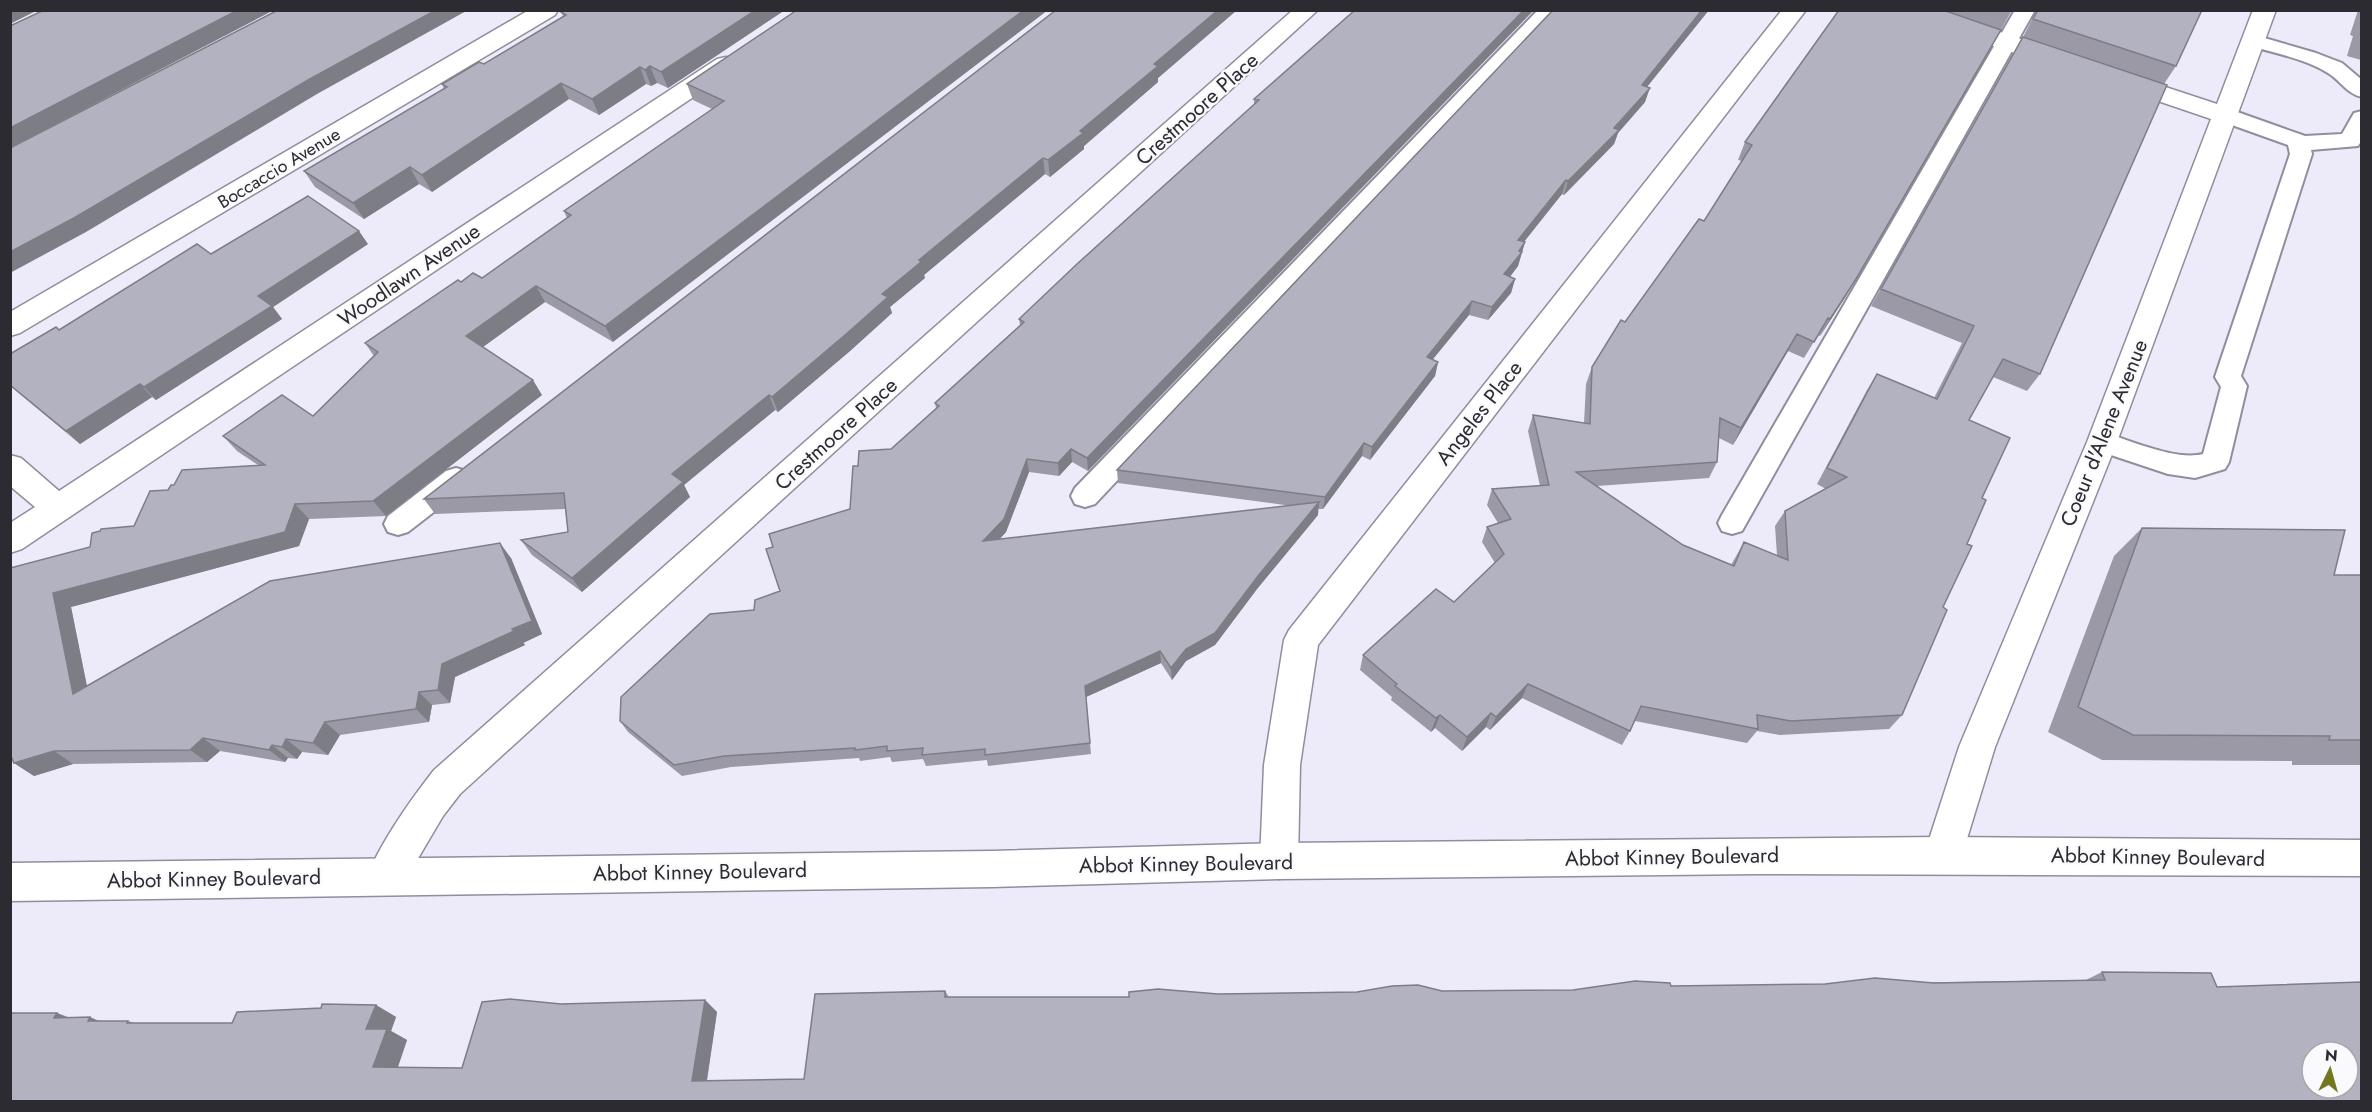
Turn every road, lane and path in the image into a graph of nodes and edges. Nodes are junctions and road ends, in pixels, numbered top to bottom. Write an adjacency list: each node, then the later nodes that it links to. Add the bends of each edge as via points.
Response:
1 (547, 10): 15 (street, Boccaccio Avenue)
2 (1307, 10): 27 (street, Crestmoore Place, via 447,782)
3 (1550, 10): 19 (lane)
4 (1795, 10): 26 (street, Angeles Place, via 1301,640 1282,765)
5 (1910, 10): 9 (street)
6 (2025, 10): 9 (lane)
7 (2265, 10): 8 (street, Coeur d'Alene Avenue)
8 (2254, 41): 11 (lane, via 2335,68); 12 (street, Coeur d'Alene Avenue)
9 (2006, 42): 12 (street); 21 (lane)
10 (748, 50): 20 (street, Woodlawn Avenue)
11 (2361, 91)
12 (2226, 115): 14 (lane); 16 (street, Coeur d'Alene Avenue)
13 (2361, 118): 14 (lane, via 2350,141)
14 (2300, 143): 16 (lane, via 2301,154 2228,378 2234,386 2215,462 2195,467 2168,463)
15 (10, 326)
16 (2102, 442): 24 (street, Coeur d'Alene Avenue, via 1977,747)
17 (474, 466): 22 (lane)
18 (10, 467): 20 (street)
19 (1085, 496)
20 (58, 508): 23 (street, Woodlawn Avenue)
21 (1732, 523)
22 (398, 524)
23 (10, 540)
24 (1943, 855): 25 (street, Abbot Kinney Boulevard); 26 (street, Abbot Kinney Boulevard)
25 (2361, 858)
26 (1279, 861): 27 (street, Abbot Kinney Boulevard, via 992,869)
27 (386, 876): 28 (street, Abbot Kinney Boulevard)
28 (10, 882)

